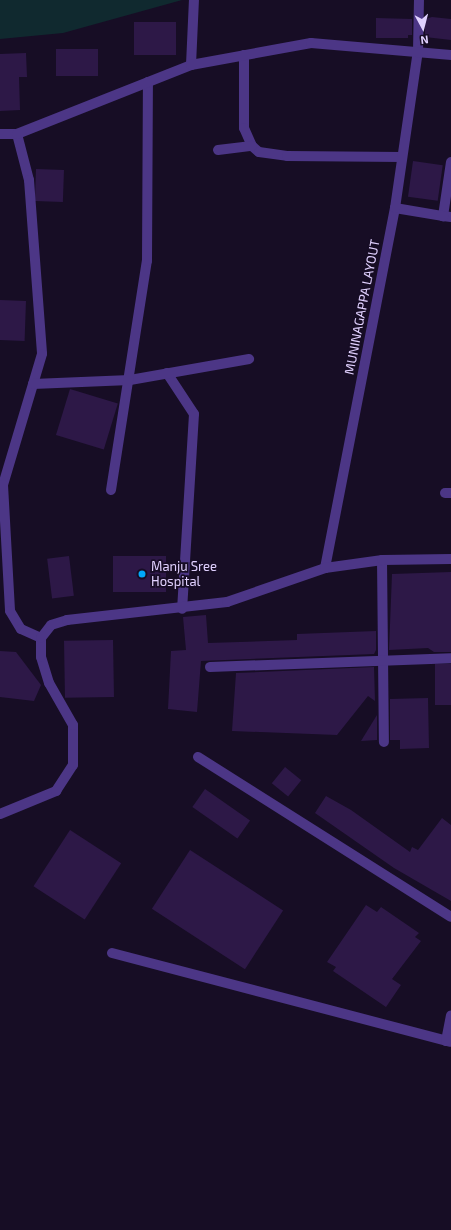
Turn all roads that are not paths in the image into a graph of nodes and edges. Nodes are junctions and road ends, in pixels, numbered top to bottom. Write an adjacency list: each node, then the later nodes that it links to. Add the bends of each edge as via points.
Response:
1 (194, 0): 6 (street)
2 (419, 0): 3 (street, MUNINAGAPPA LAYOUT)
3 (418, 51): 4 (street, via 311,43); 5 (street); 12 (street, MUNINAGAPPA LAYOUT)
4 (244, 55): 6 (street); 10 (street, via 244,128)
5 (451, 55)
6 (191, 65): 7 (street)
7 (148, 82): 9 (street); 18 (street, via 147,261)
8 (0, 134): 9 (street)
9 (17, 134): 19 (street, via 29,180 42,354)
10 (252, 146): 11 (street); 12 (street, via 259,152 287,156)
11 (218, 150)
12 (402, 157): 14 (street, MUNINAGAPPA LAYOUT)
13 (451, 162): 15 (street)
14 (395, 208): 15 (street); 24 (street, MUNINAGAPPA LAYOUT)
15 (447, 216)
16 (249, 359): 17 (street)
17 (166, 373): 18 (street); 25 (street, via 194,414)
18 (130, 380): 19 (street); 21 (street)
19 (33, 384): 20 (street)
20 (5, 462): 26 (street, via 3,485 10,611 21,629)
21 (111, 490)
22 (451, 559): 23 (street)
23 (382, 560): 24 (street); 28 (street)
24 (326, 568): 25 (street, via 227,602)
25 (182, 609): 26 (street, via 57,622 46,630)
26 (41, 638): 32 (street, via 41,657 49,683 74,725 73,765 56,792)
27 (451, 658): 28 (street)
28 (383, 661): 29 (street); 30 (street)
29 (210, 667)
30 (384, 742)
31 (198, 757): 33 (street)
32 (0, 814)
33 (451, 917)
34 (112, 953): 36 (street)
35 (451, 1015): 36 (street)
36 (448, 1042)

